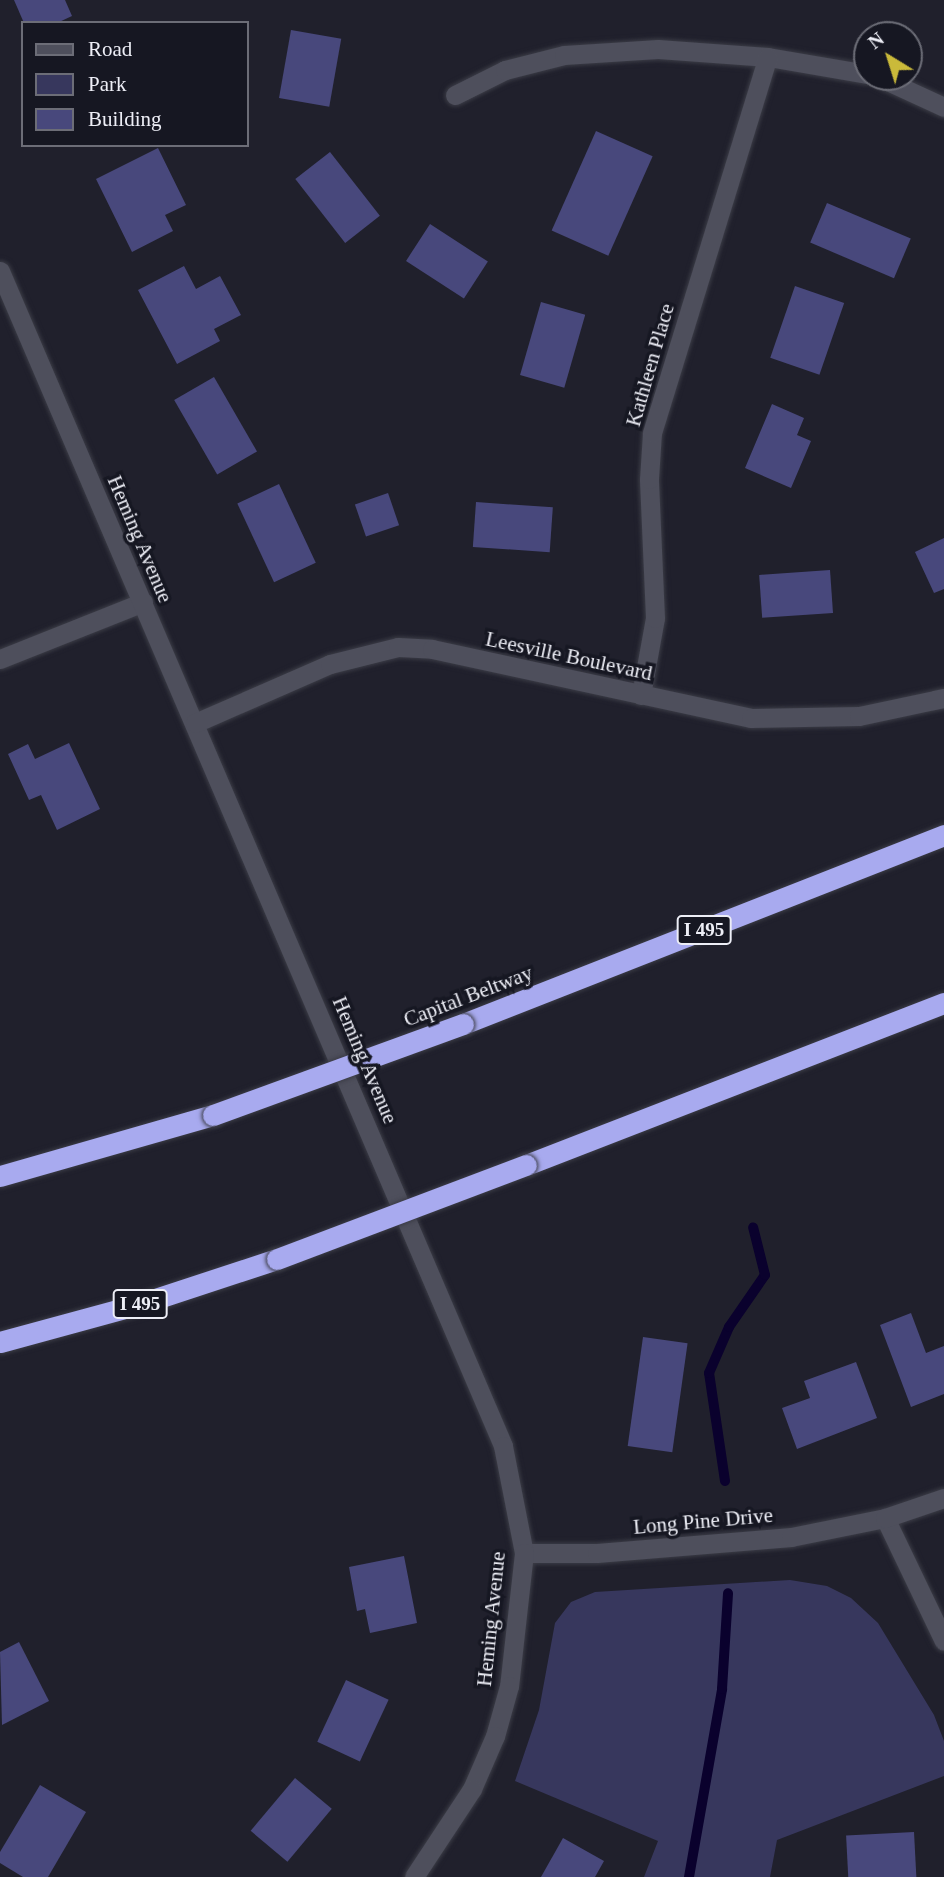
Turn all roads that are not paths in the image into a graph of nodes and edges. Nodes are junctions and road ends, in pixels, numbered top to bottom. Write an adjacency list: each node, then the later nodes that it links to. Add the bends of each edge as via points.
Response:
1 (768, 57): 2 (street); 4 (street, via 658,49 564,55 505,70); 9 (street, Kathleen Place, via 652,433 649,479 655,618)
2 (853, 72)
3 (909, 91): 5 (street)
4 (455, 95)
5 (944, 107)
6 (0, 271): 7 (street, Heming Avenue)
7 (143, 602): 8 (street); 11 (street, Heming Avenue)
8 (0, 659)
9 (640, 695): 10 (street, Leesville Boulevard, via 751,718 818,720); 11 (street, Leesville Boulevard, via 432,649 398,647 330,664)
10 (944, 698)
11 (195, 723): 18 (street, Heming Avenue, via 496,1424)
12 (944, 835): 14 (highway, Capital Beltway / I 495, bridge, via 463,1024 213,1115)
13 (944, 1003): 15 (highway, I 495, bridge, via 277,1259 140,1304)
14 (0, 1176)
15 (0, 1342)
16 (944, 1498): 17 (street, Long Pine Drive)
17 (885, 1518): 18 (street, Long Pine Drive, via 792,1537 597,1553); 19 (street)
18 (524, 1553): 20 (street, Heming Avenue, via 509,1686 495,1736 453,1823)
19 (944, 1641)
20 (414, 1877)

